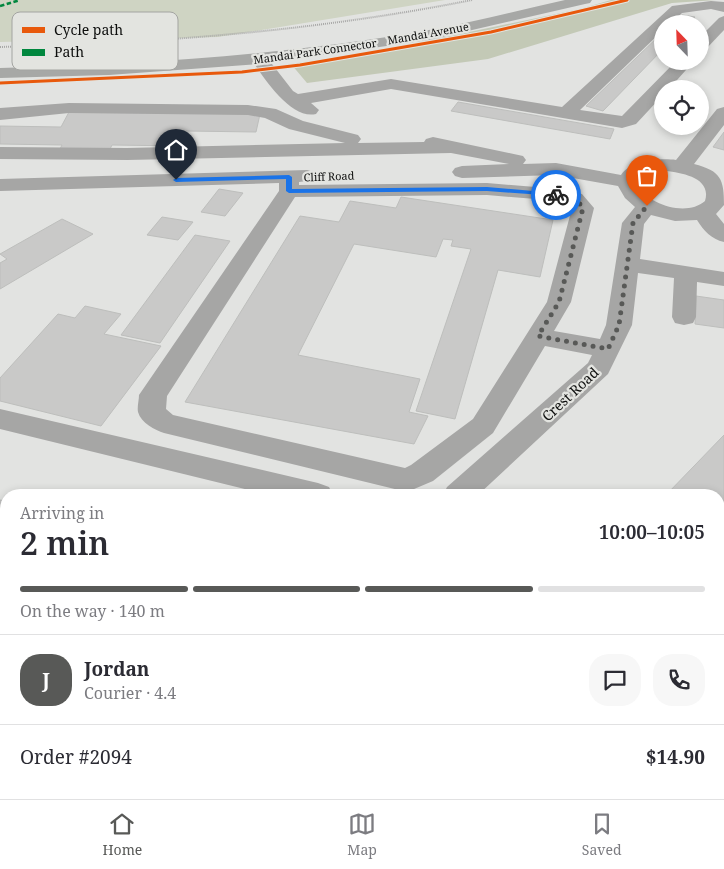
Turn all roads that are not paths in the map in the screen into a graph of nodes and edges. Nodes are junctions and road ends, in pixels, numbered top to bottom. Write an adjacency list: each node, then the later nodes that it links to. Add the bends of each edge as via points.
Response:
1 (520, 0): 6 (main road, Mandai Avenue, via 418,23 255,45)
2 (586, 0): 7 (main road, Mandai Avenue, via 429,35)
3 (724, 7): 15 (lane, via 711,5 677,10)
4 (724, 21): 5 (lane)
5 (709, 37)
6 (178, 50)
7 (259, 59): 8 (main road, Mandai Avenue); 12 (lane, via 287,95)
8 (178, 65)
9 (109, 70): 11 (main road, Mandai Avenue)
10 (677, 70): 15 (lane, via 629,120 622,122)
11 (0, 73)
12 (295, 100): 15 (lane, via 391,84); 16 (lane, via 340,123)
13 (724, 113): 19 (lane)
14 (0, 114): 16 (lane, via 69,108 248,110 269,113 296,125 365,142)
15 (565, 114)
16 (427, 142): 17 (lane)
17 (450, 147): 18 (lane, via 136,154); 20 (lane)
18 (0, 153)
19 (681, 167): 21 (lane, via 640,169); 25 (lane, via 706,176 715,183 722,196)
20 (556, 169): 21 (lane, Cliff Road); 22 (lane, Cliff Road)
21 (627, 182): 24 (lane, via 628,190 635,199)
22 (289, 184): 23 (lane, Cliff Road); 31 (lane, via 487,189 575,198 583,208 559,302); 31 (lane, via 154,395 152,412 164,423 407,480 422,473 483,426)
23 (0, 185)
24 (647, 206): 25 (lane, via 676,214); 27 (lane, Crest Road, via 633,223)
25 (716, 206): 26 (lane, via 712,226)
26 (724, 235)
27 (628, 264): 28 (lane); 32 (lane, Crest Road, via 619,325)
28 (686, 273): 29 (lane); 30 (lane)
29 (724, 279)
30 (684, 317)
31 (538, 336): 32 (lane)
32 (608, 349): 35 (lane, Crest Road, via 599,368)
33 (0, 419): 34 (lane)
34 (293, 489)
35 (465, 489)

